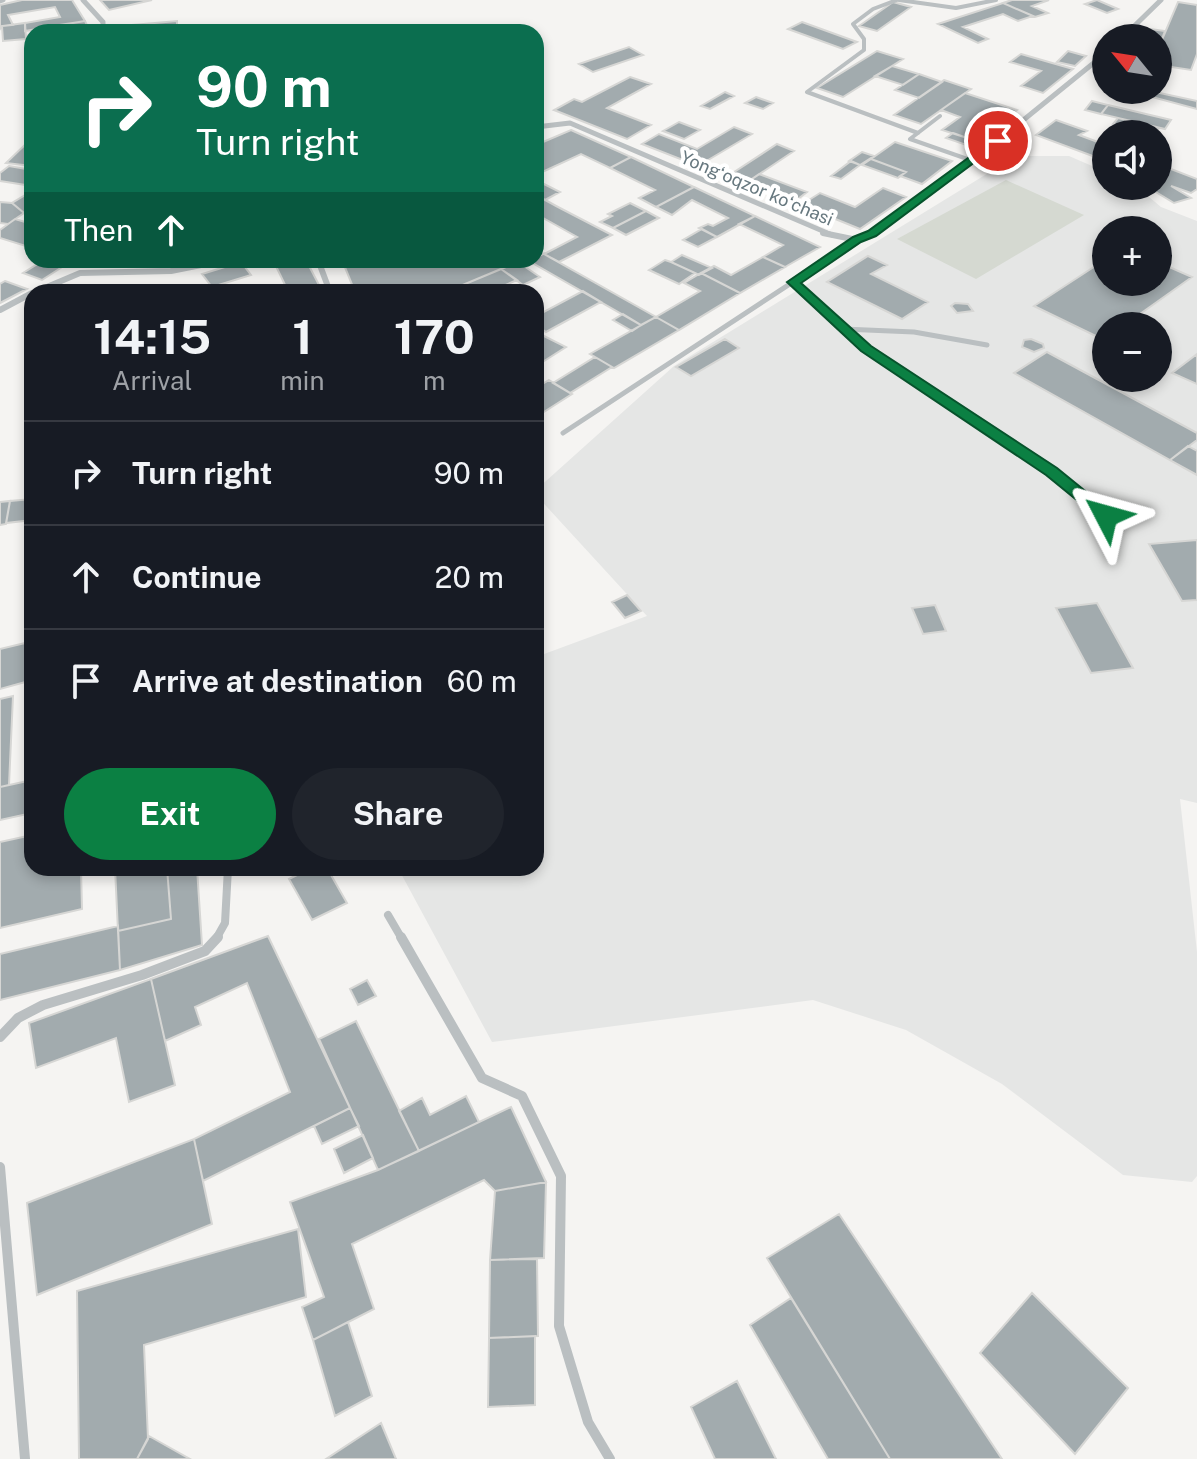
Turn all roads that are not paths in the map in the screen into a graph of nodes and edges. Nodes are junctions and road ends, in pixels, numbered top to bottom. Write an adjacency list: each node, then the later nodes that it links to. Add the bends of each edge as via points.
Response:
1 (83, 0): 5 (street)
2 (898, 0): 3 (lane, via 956,8); 10 (lane, via 871,9 853,24 864,39 864,50 807,92)
3 (996, 0)
4 (1161, 0): 6 (street)
5 (103, 24)
6 (1136, 24)
7 (1092, 64): 11 (street, Yongʻoqzor koʻchasi)
8 (940, 116): 10 (lane)
9 (544, 126): 12 (street, Yongʻoqzor koʻchasi, via 570,123 824,233)
10 (918, 133): 11 (lane, via 910,139)
11 (973, 161): 12 (street, Yongʻoqzor koʻchasi)
12 (857, 240): 14 (lane)
13 (186, 268): 15 (street, via 80,273)
14 (793, 282): 18 (lane); 20 (lane)
15 (55, 284)
16 (24, 298): 17 (street)
17 (0, 310)
18 (843, 329): 19 (lane, via 914,332); 21 (lane, via 1052,472)
19 (987, 345)
20 (563, 433)
21 (1106, 516)
22 (228, 876): 24 (street, via 225,923 205,951 43,1005 18,1018)
23 (388, 915): 27 (street, via 482,1078 522,1096 561,1176 559,1326 588,1422)
24 (0, 1037)
25 (0, 1167): 26 (street)
26 (25, 1459)
27 (610, 1459)

